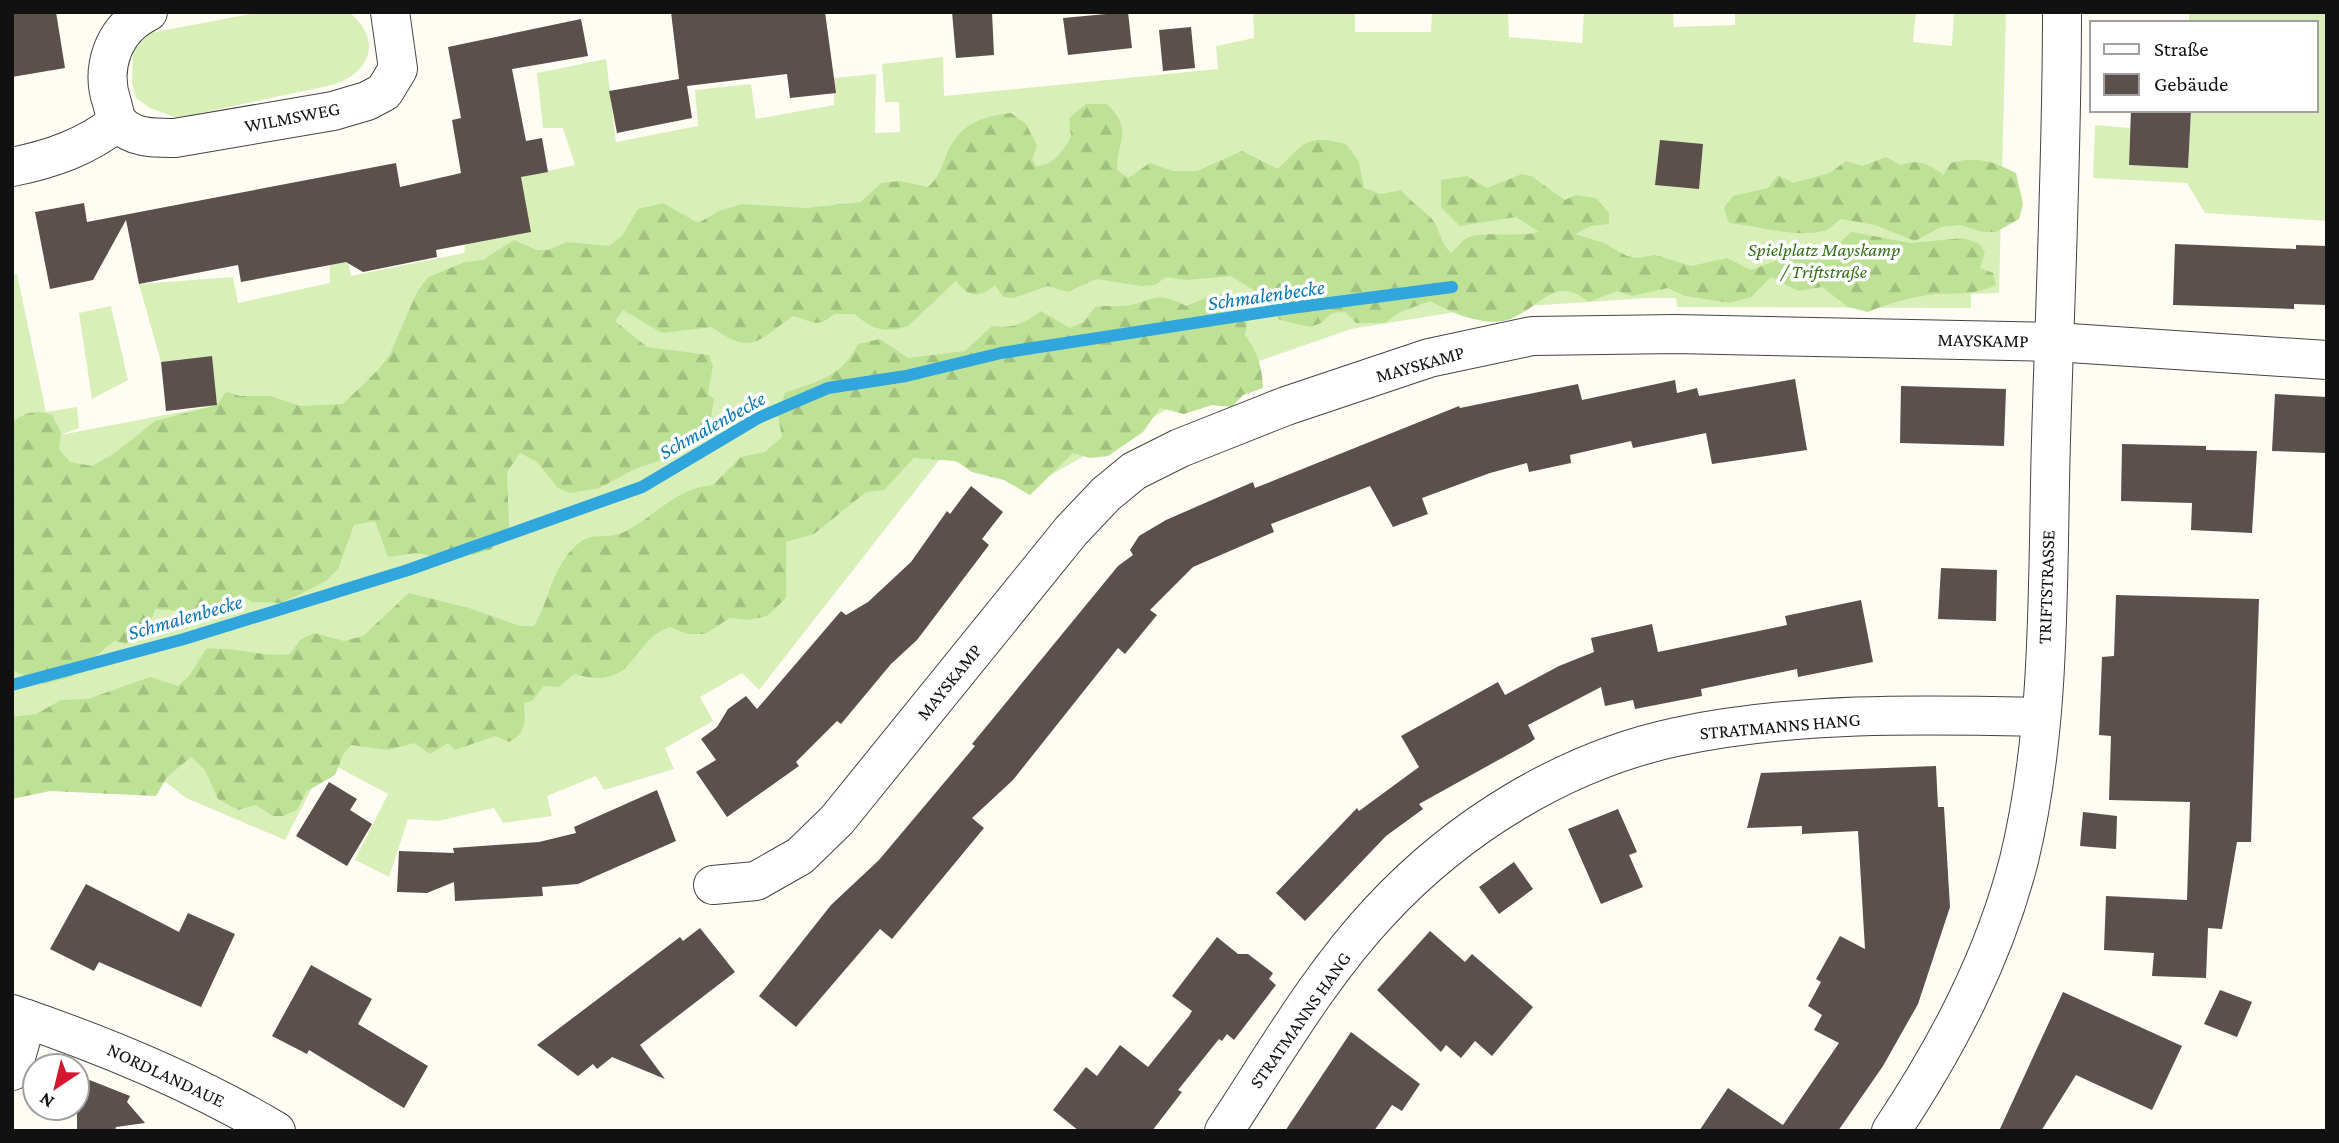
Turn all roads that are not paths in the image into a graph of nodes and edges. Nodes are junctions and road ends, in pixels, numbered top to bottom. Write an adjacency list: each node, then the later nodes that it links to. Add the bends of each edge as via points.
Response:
1 (148, 12): 4 (street, via 121,33 113,48 105,79)
2 (390, 12): 4 (street, WILMSWEG, via 398,69 384,92 367,101 175,138 150,138)
3 (2062, 12): 6 (street, TRIFTSTRASSE)
4 (118, 122): 5 (street, via 97,139 63,155)
5 (12, 167)
6 (2055, 342): 7 (street, MAYSKAMP); 8 (street, TRIFTSTRASSE); 9 (street, MAYSKAMP, via 1676,334 1532,336 1429,358 1180,448 1134,471 1071,531 837,820 800,856 756,881)
7 (2327, 360)
8 (2040, 717): 13 (street, STRATMANNS HANG, via 1936,714 1746,726 1675,737 1584,767 1541,787 1462,837 1379,912 1338,962); 14 (street, TRIFTSTRASSE, via 2025,831 2000,922 1952,1034)
9 (713, 885)
10 (20, 1017): 11 (street); 12 (street, NORDLANDAUE, via 119,1052)
11 (12, 1071)
12 (276, 1131)
13 (1224, 1131)
14 (1891, 1131)

